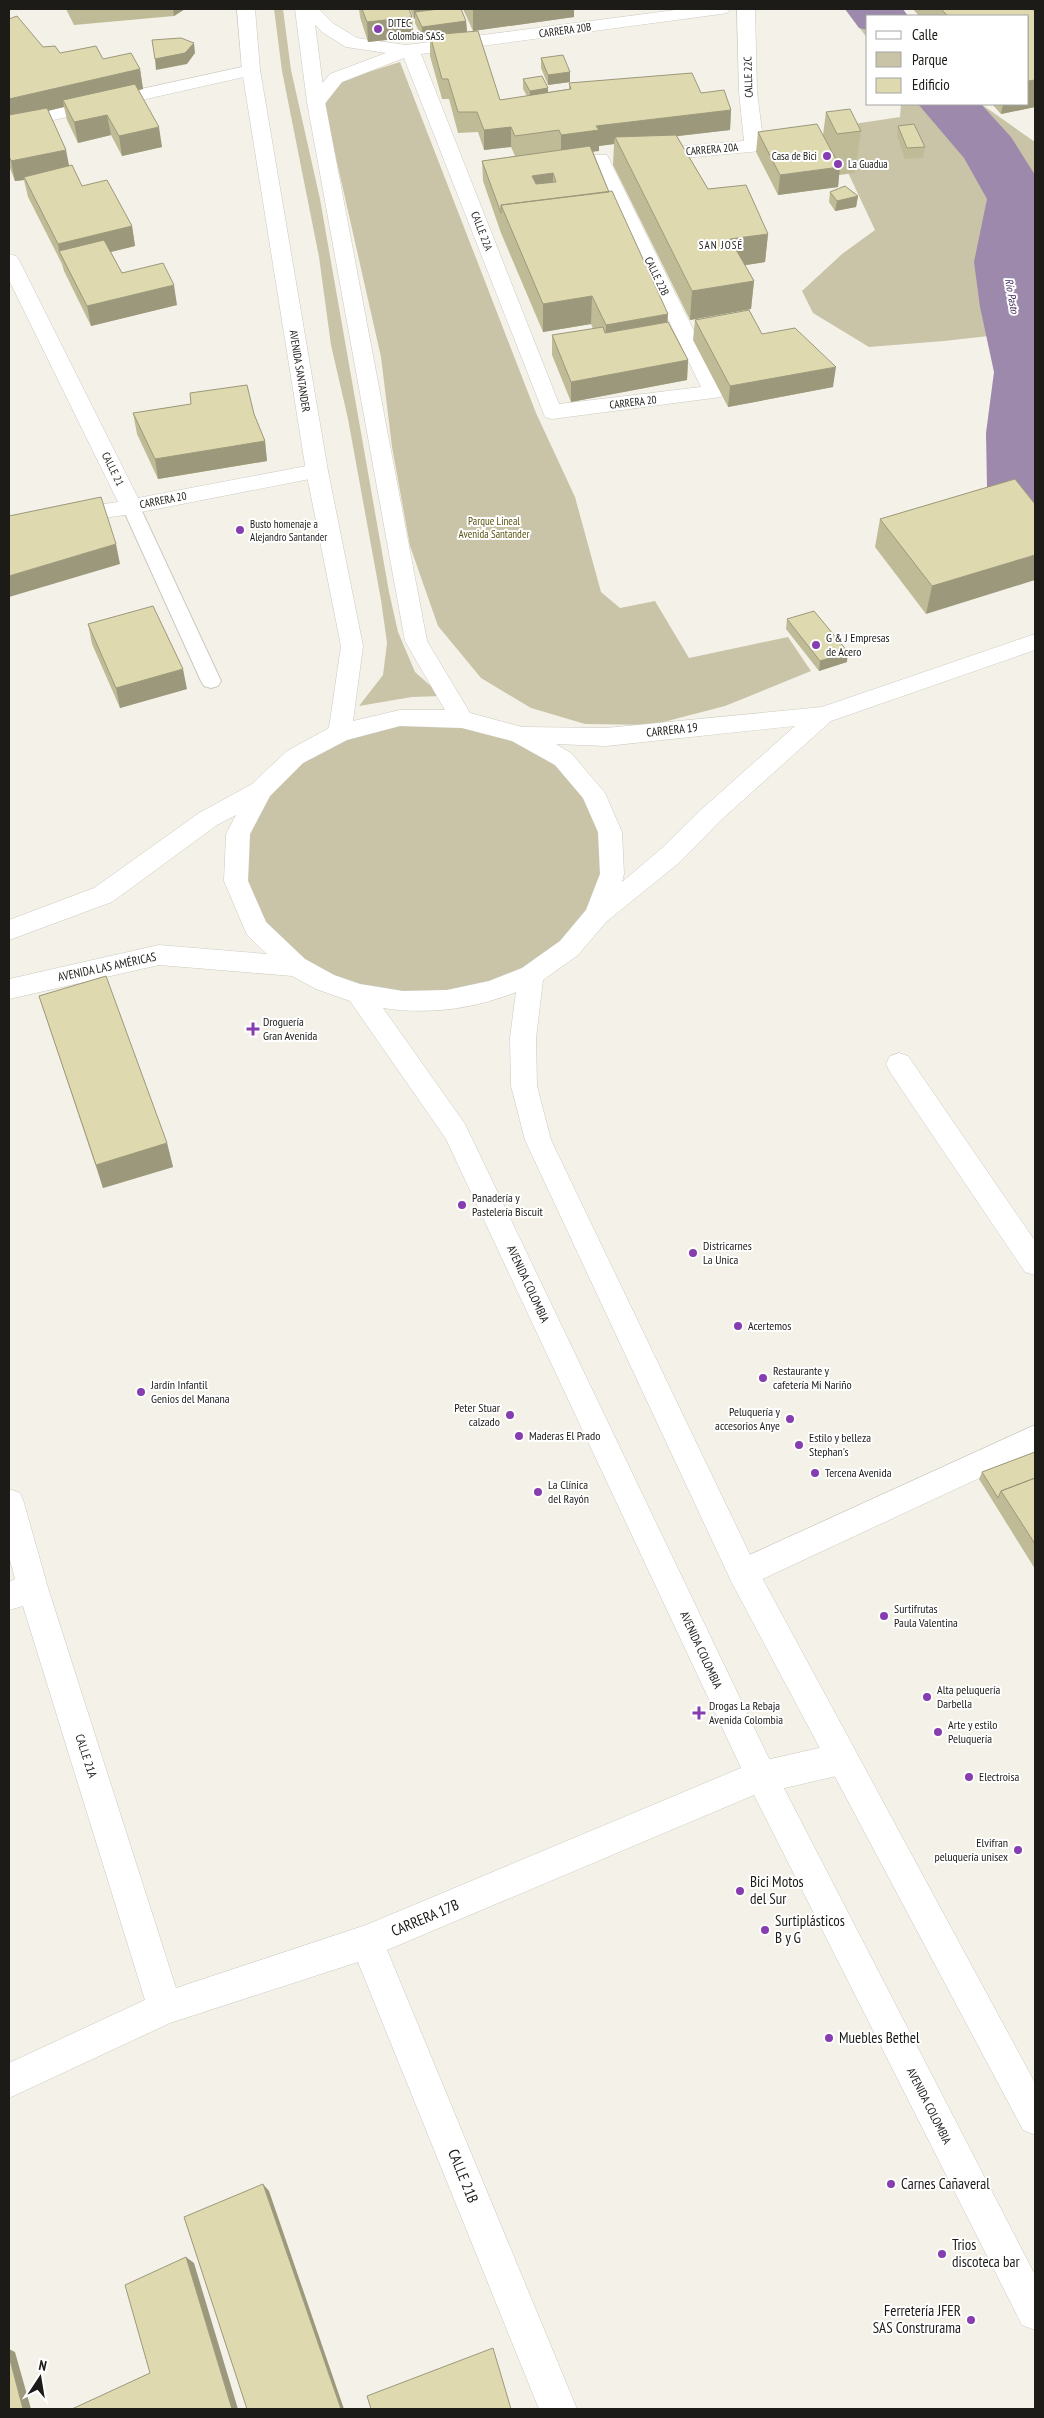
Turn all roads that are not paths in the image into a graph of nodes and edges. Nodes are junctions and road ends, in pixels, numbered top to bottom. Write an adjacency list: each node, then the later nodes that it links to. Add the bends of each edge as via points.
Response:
1 (246, 9): 7 (street, AVENIDA SANTANDER)
2 (304, 9): 8 (street)
3 (309, 9): 6 (street, CARRERA 20B, via 328,28 352,43)
4 (721, 9): 6 (street, CARRERA 20B)
5 (746, 9): 11 (street, CALLE 22C, via 748,92)
6 (410, 50): 8 (street, CARRERA 20B, via 336,78); 15 (street, CALLE 22A, via 469,173)
7 (250, 70): 9 (street); 16 (street, AVENIDA SANTANDER)
8 (316, 102): 22 (street, via 416,642)
9 (9, 124)
10 (816, 140): 11 (street, CARRERA 20A)
11 (754, 145): 12 (street, CARRERA 20A)
12 (608, 159): 14 (street, CALLE 22B)
13 (10, 266): 17 (street, CALLE 21)
14 (714, 392): 15 (street, CARRERA 20)
15 (552, 412)
16 (317, 471): 17 (street, CARRERA 20); 23 (street, AVENIDA SANTANDER, via 352,646)
17 (131, 506): 18 (street, CARRERA 20); 20 (lane, CALLE 21)
18 (9, 525)
19 (1035, 642): 21 (street, CARRERA 19)
20 (211, 681)
21 (823, 715): 24 (street, CARRERA 19, via 606,737); 26 (street, CARRERA 19, via 671,855)
22 (462, 719): 23 (street, via 400,718); 24 (street)
23 (340, 732): 25 (street, via 295,757)
24 (520, 735): 26 (street, via 563,759 593,792 610,832 612,874)
25 (261, 790): 27 (street, via 208,819 104,896); 28 (street, via 238,834 236,881 256,928)
26 (597, 915): 29 (street, via 569,948)
27 (9, 930)
28 (296, 966): 30 (street, AVENIDA LAS AMÉRICAS, via 159,955); 31 (street, via 325,982)
29 (532, 975): 31 (street, via 492,991 447,1000 402,1001); 36 (street, via 523,1038 524,1086 538,1140)
30 (9, 989)
31 (359, 994): 39 (street, AVENIDA COLOMBIA, via 456,1132)
32 (899, 1064): 33 (street)
33 (1035, 1263)
34 (1035, 1438): 36 (street)
35 (9, 1503): 37 (street, CALLE 21A)
36 (743, 1573): 38 (street)
37 (21, 1592): 41 (street, CALLE 21A)
38 (841, 1759): 39 (street, CARRERA 17B); 43 (street)
39 (762, 1778): 40 (street, CARRERA 17B, via 753,1779); 44 (street, AVENIDA COLOMBIA)
40 (368, 1942): 41 (street, CARRERA 17B); 45 (street, CALLE 21B)
41 (165, 2008): 42 (street, CARRERA 17B)
42 (9, 2081)
43 (1035, 2118)
44 (1035, 2312)
45 (558, 2409)

